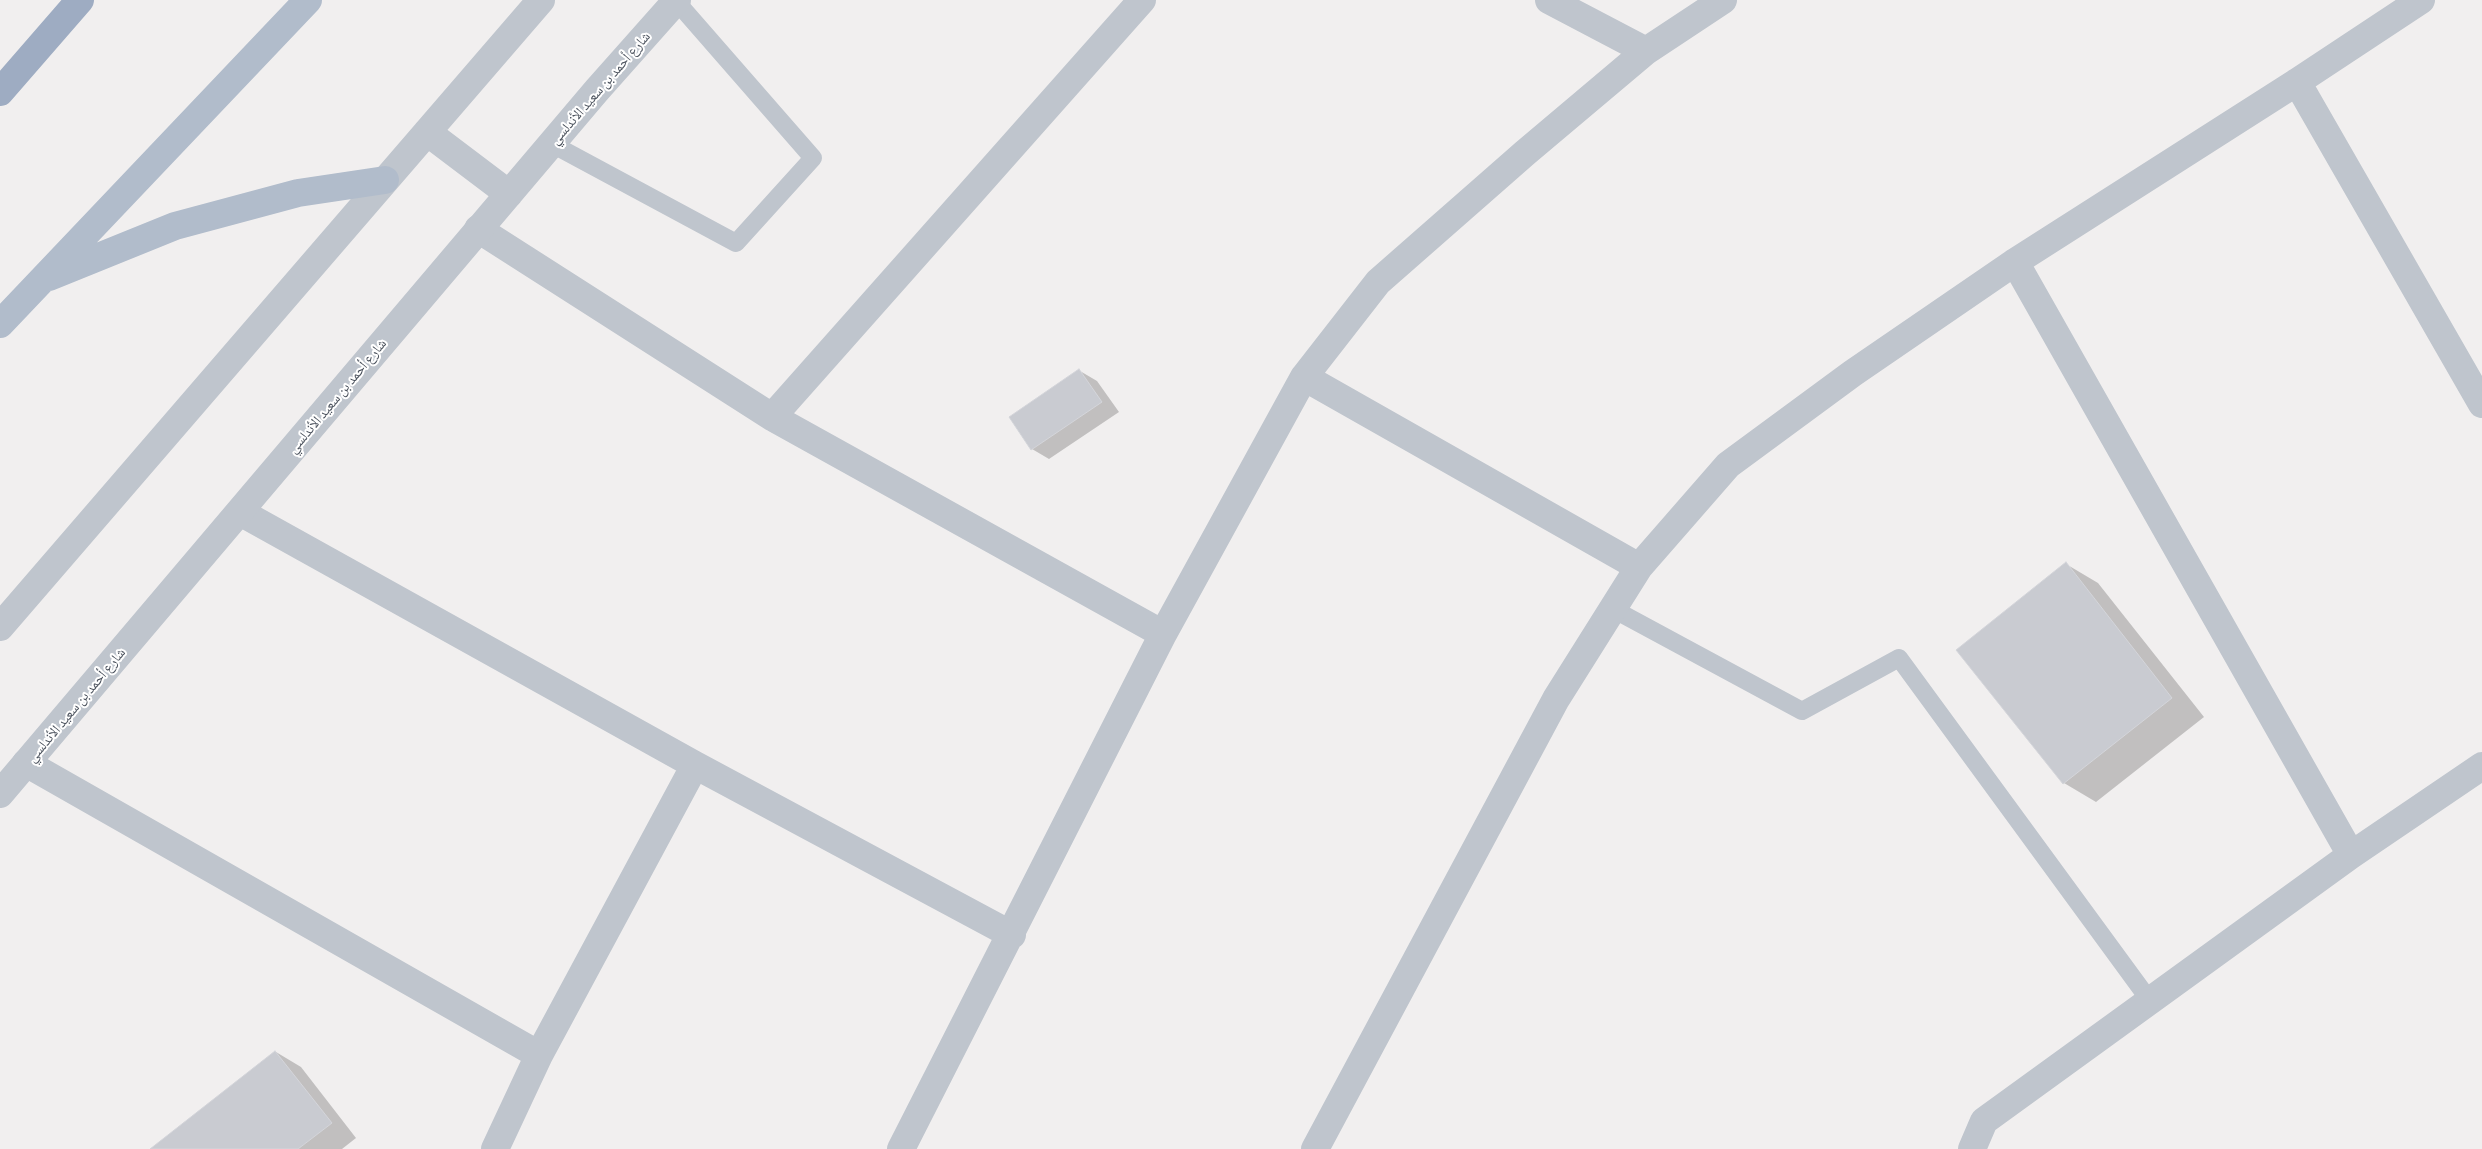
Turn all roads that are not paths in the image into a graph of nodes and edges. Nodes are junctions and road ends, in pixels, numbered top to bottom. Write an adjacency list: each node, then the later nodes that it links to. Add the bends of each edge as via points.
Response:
1 (80, 0): 11 (highway)
2 (308, 0): 18 (main road)
3 (541, 0): 12 (street)
4 (676, 0): 13 (street, شارع أحمد بن سعيد الأندلسي); 13 (lane, via 813,158 736,243)
5 (1142, 0): 22 (street)
6 (1549, 0): 9 (street)
7 (1723, 0): 9 (street)
8 (2421, 0): 10 (street)
9 (1646, 51): 20 (street, via 1378,282)
10 (2297, 82): 17 (street); 21 (street)
11 (0, 92)
12 (427, 132): 14 (street); 15 (street)
13 (552, 144): 15 (street, شارع أحمد بن سعيد الأندلسي)
14 (385, 180): 18 (main road, via 298,193 175,226); 26 (street)
15 (509, 194): 16 (street, شارع أحمد بن سعيد الأندلسي)
16 (478, 229): 22 (street); 23 (street, شارع أحمد بن سعيد الأندلسي)
17 (2015, 262): 24 (street, via 1853,373 1728,465); 32 (street)
18 (41, 281): 19 (main road)
19 (0, 324)
20 (1304, 377): 24 (street); 27 (street)
21 (2482, 404)
22 (772, 416): 27 (street)
23 (240, 512): 28 (street, شارع أحمد بن سعيد الأندلسي); 29 (street)
24 (1639, 567): 25 (street)
25 (1613, 609): 34 (lane, via 1802,711 1899,658); 38 (street, via 1556,700)
26 (0, 627)
27 (1163, 634): 33 (street)
28 (26, 763): 31 (street, شارع أحمد بن سعيد الأندلسي); 35 (street)
29 (695, 765): 33 (street); 35 (street)
30 (2482, 766): 32 (street)
31 (0, 794)
32 (2351, 855): 34 (street)
33 (1012, 935): 37 (street)
34 (2150, 1001): 39 (street, via 1984,1121)
35 (539, 1056): 36 (street)
36 (495, 1149)
37 (901, 1149)
38 (1314, 1149)
39 (1972, 1149)

